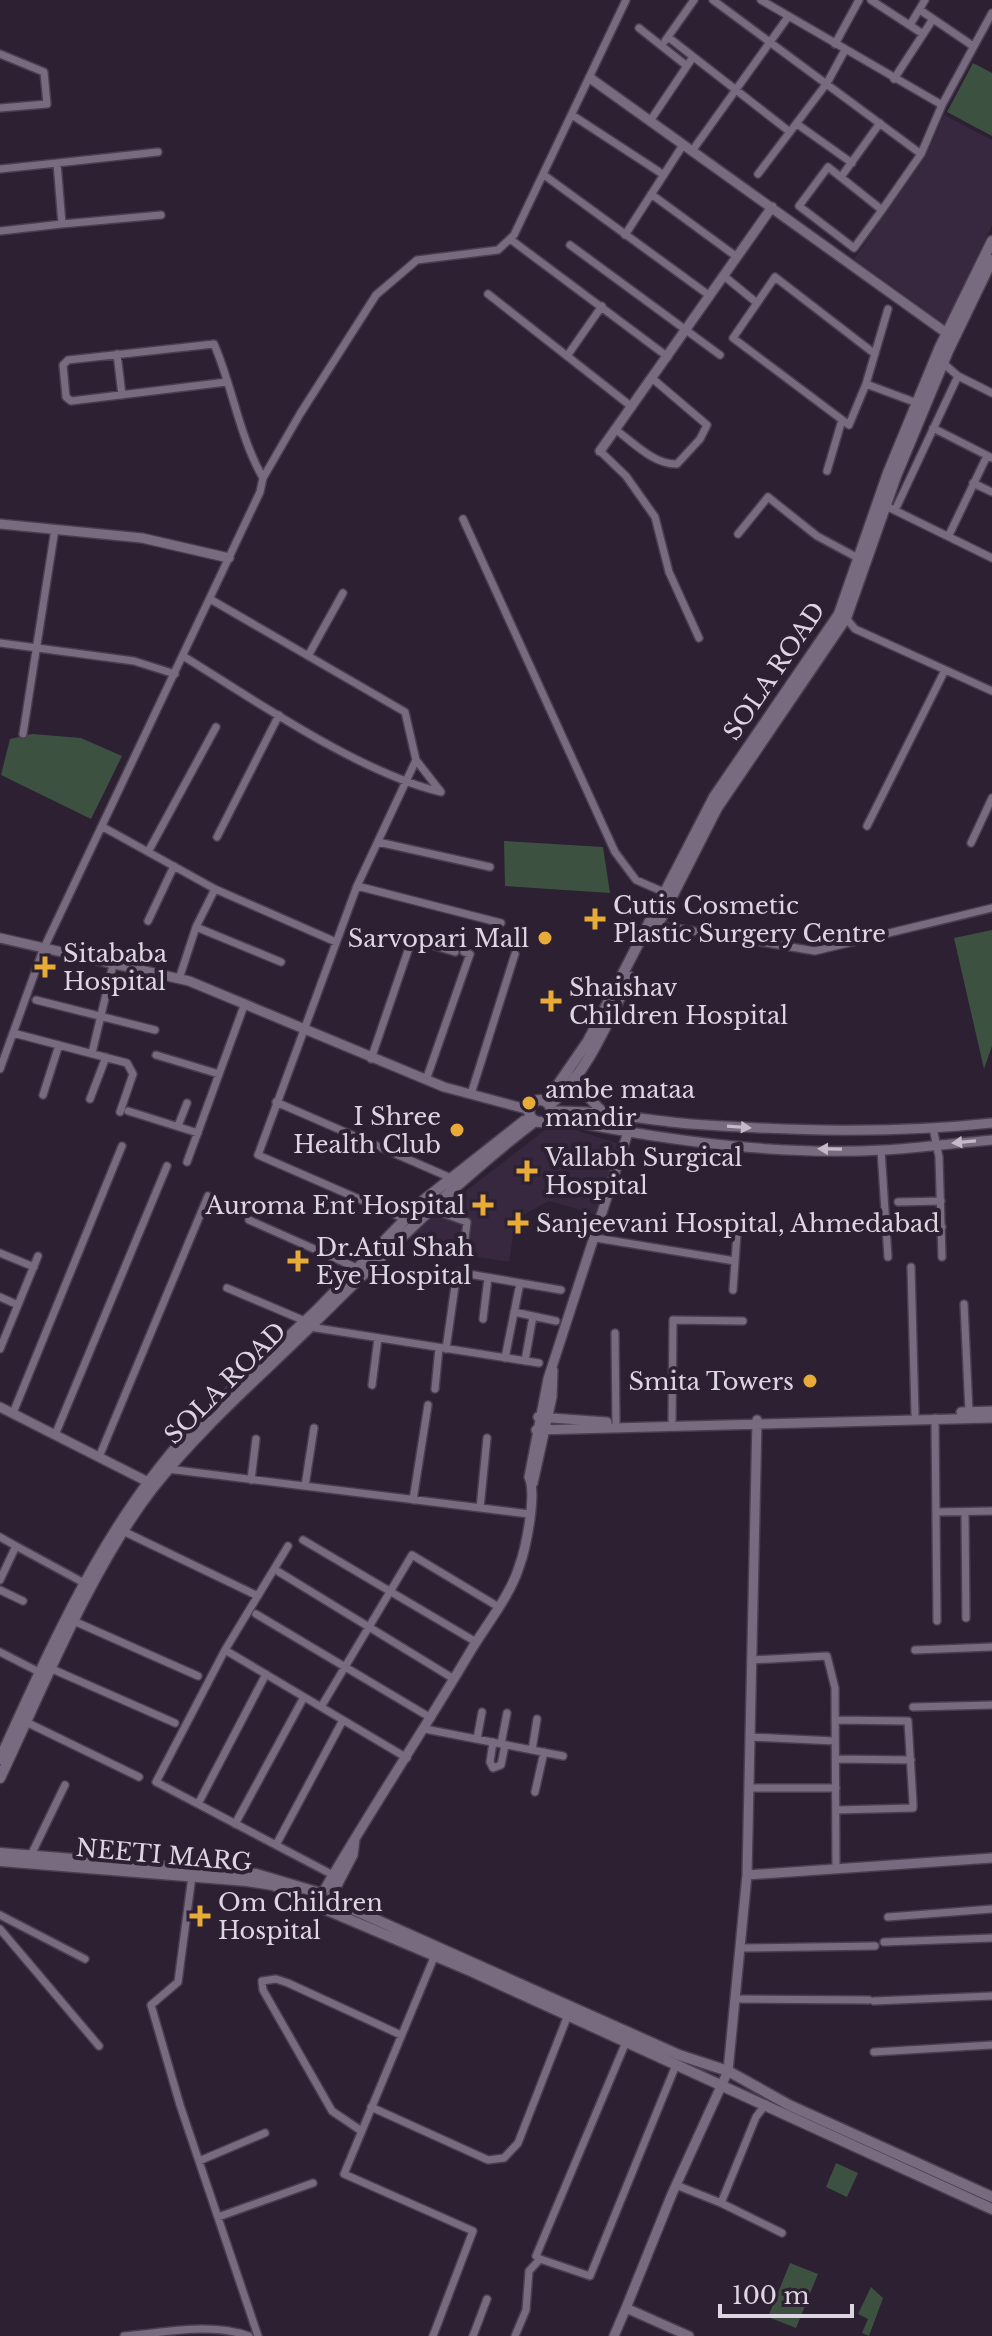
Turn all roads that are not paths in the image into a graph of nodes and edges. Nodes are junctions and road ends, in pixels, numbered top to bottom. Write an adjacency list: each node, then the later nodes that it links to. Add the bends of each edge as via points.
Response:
1 (626, 0): 24 (street)
2 (694, 0): 15 (street)
3 (713, 0): 16 (street)
4 (859, 0): 17 (street)
5 (871, 0): 12 (street)
6 (925, 0): 8 (street)
7 (766, 1): 10 (street)
8 (920, 10): 11 (street); 12 (street)
9 (992, 13): 19 (street)
10 (788, 17): 16 (street); 17 (street)
11 (933, 19): 14 (street); 19 (street)
12 (910, 25): 14 (street)
13 (639, 28): 18 (street)
14 (923, 34): 25 (street)
15 (668, 37): 18 (street); 22 (street)
16 (773, 42): 26 (street); 27 (street)
17 (835, 44): 20 (street)
18 (662, 46): 23 (street)
19 (973, 46): 28 (street)
20 (845, 50): 25 (street); 26 (street)
21 (0, 54): 29 (street, via 44,72 47,104)
22 (693, 57): 23 (street); 27 (street)
23 (687, 66): 31 (street)
24 (590, 78): 30 (street); 31 (street)
25 (894, 79): 28 (street)
26 (827, 83): 32 (street); 33 (street)
27 (739, 89): 34 (street); 35 (street)
28 (942, 105): 38 (street)
29 (0, 108)
30 (572, 115): 44 (street); 45 (street)
31 (650, 121): 35 (street)
32 (880, 123): 38 (street); 40 (street)
33 (797, 124): 34 (street); 37 (street)
34 (790, 132): 43 (street)
35 (688, 148): 45 (street); 49 (street)
36 (158, 152): 39 (street)
37 (839, 153): 40 (street); 41 (street)
38 (921, 154): 50 (street)
39 (57, 163): 42 (street); 53 (street)
40 (852, 163): 46 (street)
41 (828, 167): 46 (street); 48 (street)
42 (0, 169)
43 (758, 174)
44 (544, 175): 55 (street); 56 (street)
45 (664, 175): 47 (street)
46 (841, 177): 50 (street)
47 (651, 194): 55 (street); 59 (street)
48 (799, 206): 50 (street, via 854,248); 52 (street)
49 (772, 207): 52 (street); 59 (street)
50 (882, 210)
51 (161, 215): 53 (street)
52 (791, 221): 68 (street)
53 (62, 224): 54 (street)
54 (0, 231)
55 (625, 235): 63 (street)
56 (510, 239): 65 (street); 89 (street, via 498,250 417,260 376,295)
57 (992, 241): 68 (main road, SOLA ROAD)
58 (570, 245): 67 (street)
59 (737, 257): 61 (street)
60 (992, 260): 68 (main road, SOLA ROAD)
61 (724, 276): 63 (street); 64 (street)
62 (488, 294): 72 (street)
63 (710, 296): 67 (street)
64 (757, 303): 70 (street, via 775,277); 83 (street, via 733,338)
65 (602, 306): 72 (street); 73 (street)
66 (888, 309): 70 (street)
67 (688, 328): 71 (street); 73 (street)
68 (950, 336): 74 (main road, SOLA ROAD); 81 (main road, SOLA ROAD)
69 (117, 354): 77 (street, via 211,344); 80 (street); 80 (street, via 65,362 66,397 71,401)
70 (875, 354): 78 (street)
71 (720, 355)
72 (567, 356): 82 (street)
73 (668, 357): 76 (street)
74 (943, 363): 75 (street); 92 (main road, SOLA ROAD)
75 (958, 376): 79 (street); 84 (street)
76 (653, 379): 82 (street); 85 (street, via 707,425 700,439 677,464 669,464)
77 (227, 382): 80 (street); 89 (street, via 247,449)
78 (866, 384): 81 (street); 83 (street, via 849,425)
79 (992, 393)
80 (122, 395)
81 (917, 403): 99 (main road, SOLA ROAD)
82 (632, 407): 85 (street)
83 (842, 420): 88 (street)
84 (933, 428): 87 (street); 92 (street)
85 (616, 430): 86 (street)
86 (600, 451): 104 (street, via 655,517 669,572)
87 (990, 457): 90 (street)
88 (827, 471)
89 (263, 478): 98 (street)
90 (973, 483): 91 (street); 97 (street)
91 (992, 492)
92 (891, 506): 97 (street); 103 (main road, SOLA ROAD)
93 (463, 519): 128 (street, via 615,852 636,880)
94 (0, 524): 95 (street)
95 (55, 529): 98 (street, via 142,538); 106 (street)
96 (738, 534): 99 (street, via 768,497 817,536)
97 (949, 535): 100 (street)
98 (229, 558): 102 (street)
99 (858, 558): 103 (main road, SOLA ROAD)
100 (992, 558)
101 (343, 593): 108 (street)
102 (210, 599): 107 (street); 108 (street)
103 (843, 616): 109 (street, via 855,629); 128 (main road, SOLA ROAD, via 714,797); 132 (main road, SOLA ROAD, via 717,808)
104 (699, 638)
105 (0, 643): 106 (street)
106 (37, 647): 110 (street, via 134,661); 114 (street)
107 (183, 656): 110 (street); 112 (street)
108 (308, 656): 115 (street, via 405,712)
109 (945, 670): 111 (street); 118 (street)
110 (175, 674): 119 (street)
111 (992, 691)
112 (279, 715): 116 (street); 120 (street)
113 (216, 727): 123 (street)
114 (23, 734)
115 (416, 760): 116 (street); 116 (street, via 441,792)
116 (405, 784): 121 (street)
117 (992, 798): 122 (street)
118 (867, 826)
119 (103, 827): 123 (street); 136 (street)
120 (217, 837)
121 (378, 842): 125 (street); 126 (street)
122 (971, 843)
123 (148, 852): 124 (street)
124 (174, 866): 127 (street); 130 (street)
125 (490, 867)
126 (357, 886): 131 (street); 135 (street)
127 (215, 889): 133 (street); 135 (street)
128 (666, 893): 161 (main road, SOLA ROAD)
129 (992, 908): 132 (street, via 815,951)
130 (148, 921)
131 (501, 923)
132 (657, 925): 154 (main road, SOLA ROAD)
133 (196, 927): 138 (street); 140 (street)
134 (0, 938): 136 (street)
135 (336, 942): 144 (street)
136 (43, 950): 139 (street); 146 (street)
137 (515, 954): 156 (street)
138 (281, 962)
139 (113, 965): 140 (street); 143 (street)
140 (179, 979): 142 (street)
141 (36, 1000): 143 (street)
142 (245, 1003): 144 (street); 153 (street)
143 (101, 1016): 145 (street); 148 (street)
144 (303, 1028): 151 (street); 159 (street)
145 (155, 1030)
146 (13, 1033): 147 (street); 152 (street)
147 (59, 1045): 148 (street); 157 (street)
148 (92, 1053): 150 (street)
149 (156, 1055): 153 (street)
150 (106, 1057): 158 (street); 166 (street, via 132,1067 124,1112)
151 (371, 1059): 155 (street); 155 (street, via 412,939 470,954)
152 (0, 1069)
153 (219, 1074): 168 (street)
154 (574, 1077): 161 (main road, SOLA ROAD); 162 (street)
155 (426, 1080): 156 (street)
156 (471, 1094): 163 (street)
157 (43, 1095)
158 (90, 1099)
159 (276, 1102): 176 (street); 181 (street, via 258,1155)
160 (187, 1103): 166 (street)
161 (549, 1109): 162 (street); 163 (main road, via 543,1122); 163 (main road, via 536,1102); 169 (street)
162 (605, 1113): 164 (street)
163 (532, 1116): 176 (main road, SOLA ROAD); 180 (main road, SOLA ROAD)
164 (633, 1117): 167 (street, one-way to 167, via 783,1131); 169 (street)
165 (992, 1123): 167 (street)
166 (178, 1126): 168 (street)
167 (933, 1128): 171 (street)
168 (198, 1133): 174 (street)
169 (630, 1134): 173 (street, one-way to 169); 186 (street)
170 (992, 1140): 171 (street, one-way to 171)
171 (936, 1145): 173 (street); 178 (street)
172 (122, 1146): 225 (street)
173 (881, 1150): 190 (street)
174 (187, 1162)
175 (167, 1166): 235 (street)
176 (451, 1178): 181 (main road, SOLA ROAD)
177 (208, 1196): 238 (street)
178 (941, 1201): 179 (street); 183 (street)
179 (898, 1202)
180 (429, 1208): 187 (street, via 467,1222); 195 (main road, SOLA ROAD)
181 (405, 1219): 195 (main road, SOLA ROAD)
182 (249, 1220): 195 (street)
183 (942, 1227): 184 (street); 191 (street)
184 (897, 1229)
185 (737, 1234): 192 (street)
186 (596, 1238): 192 (street); 227 (street, via 548,1379)
187 (464, 1247)
188 (0, 1253): 193 (street)
189 (38, 1256): 193 (street)
190 (888, 1257)
191 (942, 1257)
192 (735, 1261): 201 (street)
193 (34, 1267): 204 (street)
194 (911, 1267): 226 (street)
195 (362, 1269): 197 (street); 210 (main road, SOLA ROAD)
196 (488, 1278): 197 (street, via 457,1272); 198 (street); 207 (street)
197 (455, 1283): 214 (street)
198 (520, 1283): 200 (street); 205 (street)
199 (227, 1288): 210 (street)
200 (561, 1290)
201 (733, 1290)
202 (0, 1297): 204 (street)
203 (964, 1304): 224 (street)
204 (18, 1305): 212 (street)
205 (514, 1312): 206 (street); 216 (street)
206 (533, 1316): 208 (street); 217 (street)
207 (483, 1319)
208 (556, 1321)
209 (743, 1321): 230 (street, via 673,1320)
210 (308, 1324): 213 (street); 239 (main road, SOLA ROAD); 241 (main road, SOLA ROAD, via 201,1420)
211 (615, 1333): 231 (street)
212 (2, 1337): 215 (street)
213 (378, 1338): 214 (street); 219 (street)
214 (442, 1348): 216 (street); 220 (street)
215 (0, 1349)
216 (505, 1358): 217 (street)
217 (525, 1361): 218 (street)
218 (539, 1363)
219 (372, 1385)
220 (435, 1389)
221 (428, 1405): 243 (street)
222 (0, 1407): 225 (street)
223 (992, 1411): 224 (street)
224 (969, 1412): 226 (street)
225 (13, 1413): 235 (street)
226 (915, 1414): 232 (street)
227 (542, 1417): 231 (street); 234 (street)
228 (935, 1418): 229 (street); 232 (street); 246 (street)
229 (992, 1418)
230 (672, 1421): 231 (street); 232 (street)
231 (616, 1422)
232 (756, 1423): 234 (street); 272 (street)
233 (314, 1428): 242 (street)
234 (540, 1430): 248 (street)
235 (55, 1435): 238 (street)
236 (487, 1438): 244 (street)
237 (256, 1439): 240 (street)
238 (99, 1457): 241 (street)
239 (168, 1469): 240 (street); 241 (main road, SOLA ROAD)
240 (251, 1480): 242 (street)
241 (151, 1483): 249 (main road, SOLA ROAD); 256 (main road, SOLA ROAD)
242 (305, 1486): 243 (street)
243 (413, 1500): 244 (street)
244 (480, 1508): 248 (street)
245 (992, 1511): 247 (street)
246 (936, 1512): 247 (street); 264 (street)
247 (965, 1512): 263 (street)
248 (529, 1514): 261 (street, via 519,1569)
249 (125, 1532): 259 (street); 265 (main road, SOLA ROAD)
250 (0, 1537): 252 (street)
251 (303, 1540): 258 (street)
252 (16, 1546): 255 (street); 256 (street)
253 (288, 1546): 259 (street)
254 (279, 1572): 266 (street)
255 (0, 1580)
256 (86, 1584): 274 (main road, SOLA ROAD)
257 (0, 1590): 260 (street)
258 (389, 1593): 261 (street, via 412,1555); 266 (street); 267 (street)
259 (258, 1596): 269 (street)
260 (23, 1601)
261 (497, 1606): 267 (street)
262 (256, 1614): 273 (street)
263 (966, 1618)
264 (937, 1621)
265 (76, 1622): 274 (main road, SOLA ROAD); 276 (street)
266 (367, 1627): 273 (street); 277 (street)
267 (476, 1642): 277 (street)
268 (992, 1647): 270 (street)
269 (225, 1650): 275 (street); 308 (street, via 156,1782)
270 (915, 1650)
271 (0, 1652): 274 (street)
272 (751, 1660): 287 (street, via 827,1656); 291 (street)
273 (344, 1667): 280 (street); 284 (street)
274 (47, 1671): 288 (main road, SOLA ROAD); 289 (street); 299 (main road, SOLA ROAD)
275 (266, 1674): 278 (street); 308 (street)
276 (198, 1676)
277 (454, 1679): 284 (street)
278 (304, 1697): 280 (street); 310 (street)
279 (992, 1705): 281 (street)
280 (321, 1707): 286 (street)
281 (913, 1707)
282 (482, 1712): 292 (street)
283 (507, 1713): 294 (street)
284 (431, 1718): 290 (street)
285 (537, 1719): 295 (street)
286 (343, 1720): 298 (street); 312 (street)
287 (835, 1720): 293 (street); 301 (street, via 908,1721)
288 (26, 1722): 302 (street); 303 (main road, SOLA ROAD)
289 (175, 1723)
290 (425, 1729): 292 (street); 298 (street)
291 (750, 1737): 293 (street); 305 (street)
292 (477, 1739): 294 (street)
293 (835, 1741): 300 (street)
294 (500, 1743): 295 (street)
295 (532, 1750): 296 (street)
296 (544, 1752): 297 (street); 307 (street)
297 (563, 1756)
298 (407, 1758): 311 (street)
299 (0, 1759)
300 (836, 1759): 301 (street); 306 (street)
301 (911, 1760): 309 (street, via 913,1808)
302 (139, 1777)
303 (0, 1778)
304 (65, 1785): 314 (street)
305 (749, 1788): 306 (street); 319 (street)
306 (836, 1788): 309 (street)
307 (535, 1792)
308 (198, 1804): 310 (street)
309 (836, 1810): 317 (street)
310 (235, 1824): 312 (street)
311 (355, 1839): 318 (street); 321 (street, via 353,1855)
312 (276, 1845): 318 (street)
313 (0, 1853): 314 (main road)
314 (31, 1855): 321 (main road, via 256,1874)
315 (992, 1858): 317 (street)
316 (0, 1861): 320 (main road, NEETI MARG)
317 (836, 1867): 319 (street)
318 (333, 1875): 321 (street)
319 (747, 1875): 330 (street)
320 (192, 1876): 322 (main road, NEETI MARG, via 273,1885); 348 (street, via 178,1982 151,2005)
321 (327, 1896): 322 (main road, via 329,1906); 342 (main road, via 679,2055)
322 (320, 1908): 331 (main road, NEETI MARG)
323 (992, 1909): 325 (street)
324 (0, 1915): 332 (street)
325 (888, 1917)
326 (0, 1929): 339 (street)
327 (992, 1938): 328 (street)
328 (884, 1942)
329 (875, 1946): 330 (street)
330 (740, 1948): 334 (street)
331 (435, 1955): 335 (main road, NEETI MARG); 336 (street)
332 (85, 1959)
333 (992, 1996): 334 (street)
334 (735, 1999): 342 (street)
335 (568, 2015): 337 (main road, NEETI MARG); 345 (street, via 518,2143 504,2158 488,2160)
336 (401, 2035): 345 (street); 346 (street, via 288,1983 262,1981 332,2111)
337 (626, 2042): 341 (main road, NEETI MARG); 356 (street, via 548,2222 536,2256)
338 (992, 2045): 340 (street)
339 (99, 2046)
340 (874, 2052)
341 (676, 2065): 343 (main road, NEETI MARG); 356 (street, via 590,2276)
342 (728, 2071): 343 (street); 351 (main road, via 789,2105)
343 (721, 2088): 344 (main road, NEETI MARG); 350 (street)
344 (766, 2104): 352 (street); 353 (main road, NEETI MARG)
345 (371, 2107): 346 (street)
346 (360, 2130): 362 (street, via 344,2174 473,2231)
347 (265, 2133): 348 (street)
348 (199, 2161): 354 (street)
349 (313, 2183): 354 (street)
350 (676, 2185): 352 (street); 358 (street)
351 (992, 2197)
352 (721, 2203): 355 (street)
353 (992, 2209)
354 (218, 2217): 361 (street)
355 (782, 2233)
356 (540, 2259): 364 (street, via 529,2271 526,2310)
357 (487, 2299): 363 (street)
358 (626, 2308): 365 (street); 366 (street)
359 (124, 2336): 360 (street, via 209,2329)
360 (249, 2336)
361 (258, 2336)
362 (433, 2336)
363 (473, 2336)
364 (515, 2336)
365 (614, 2336)
366 (689, 2336)

